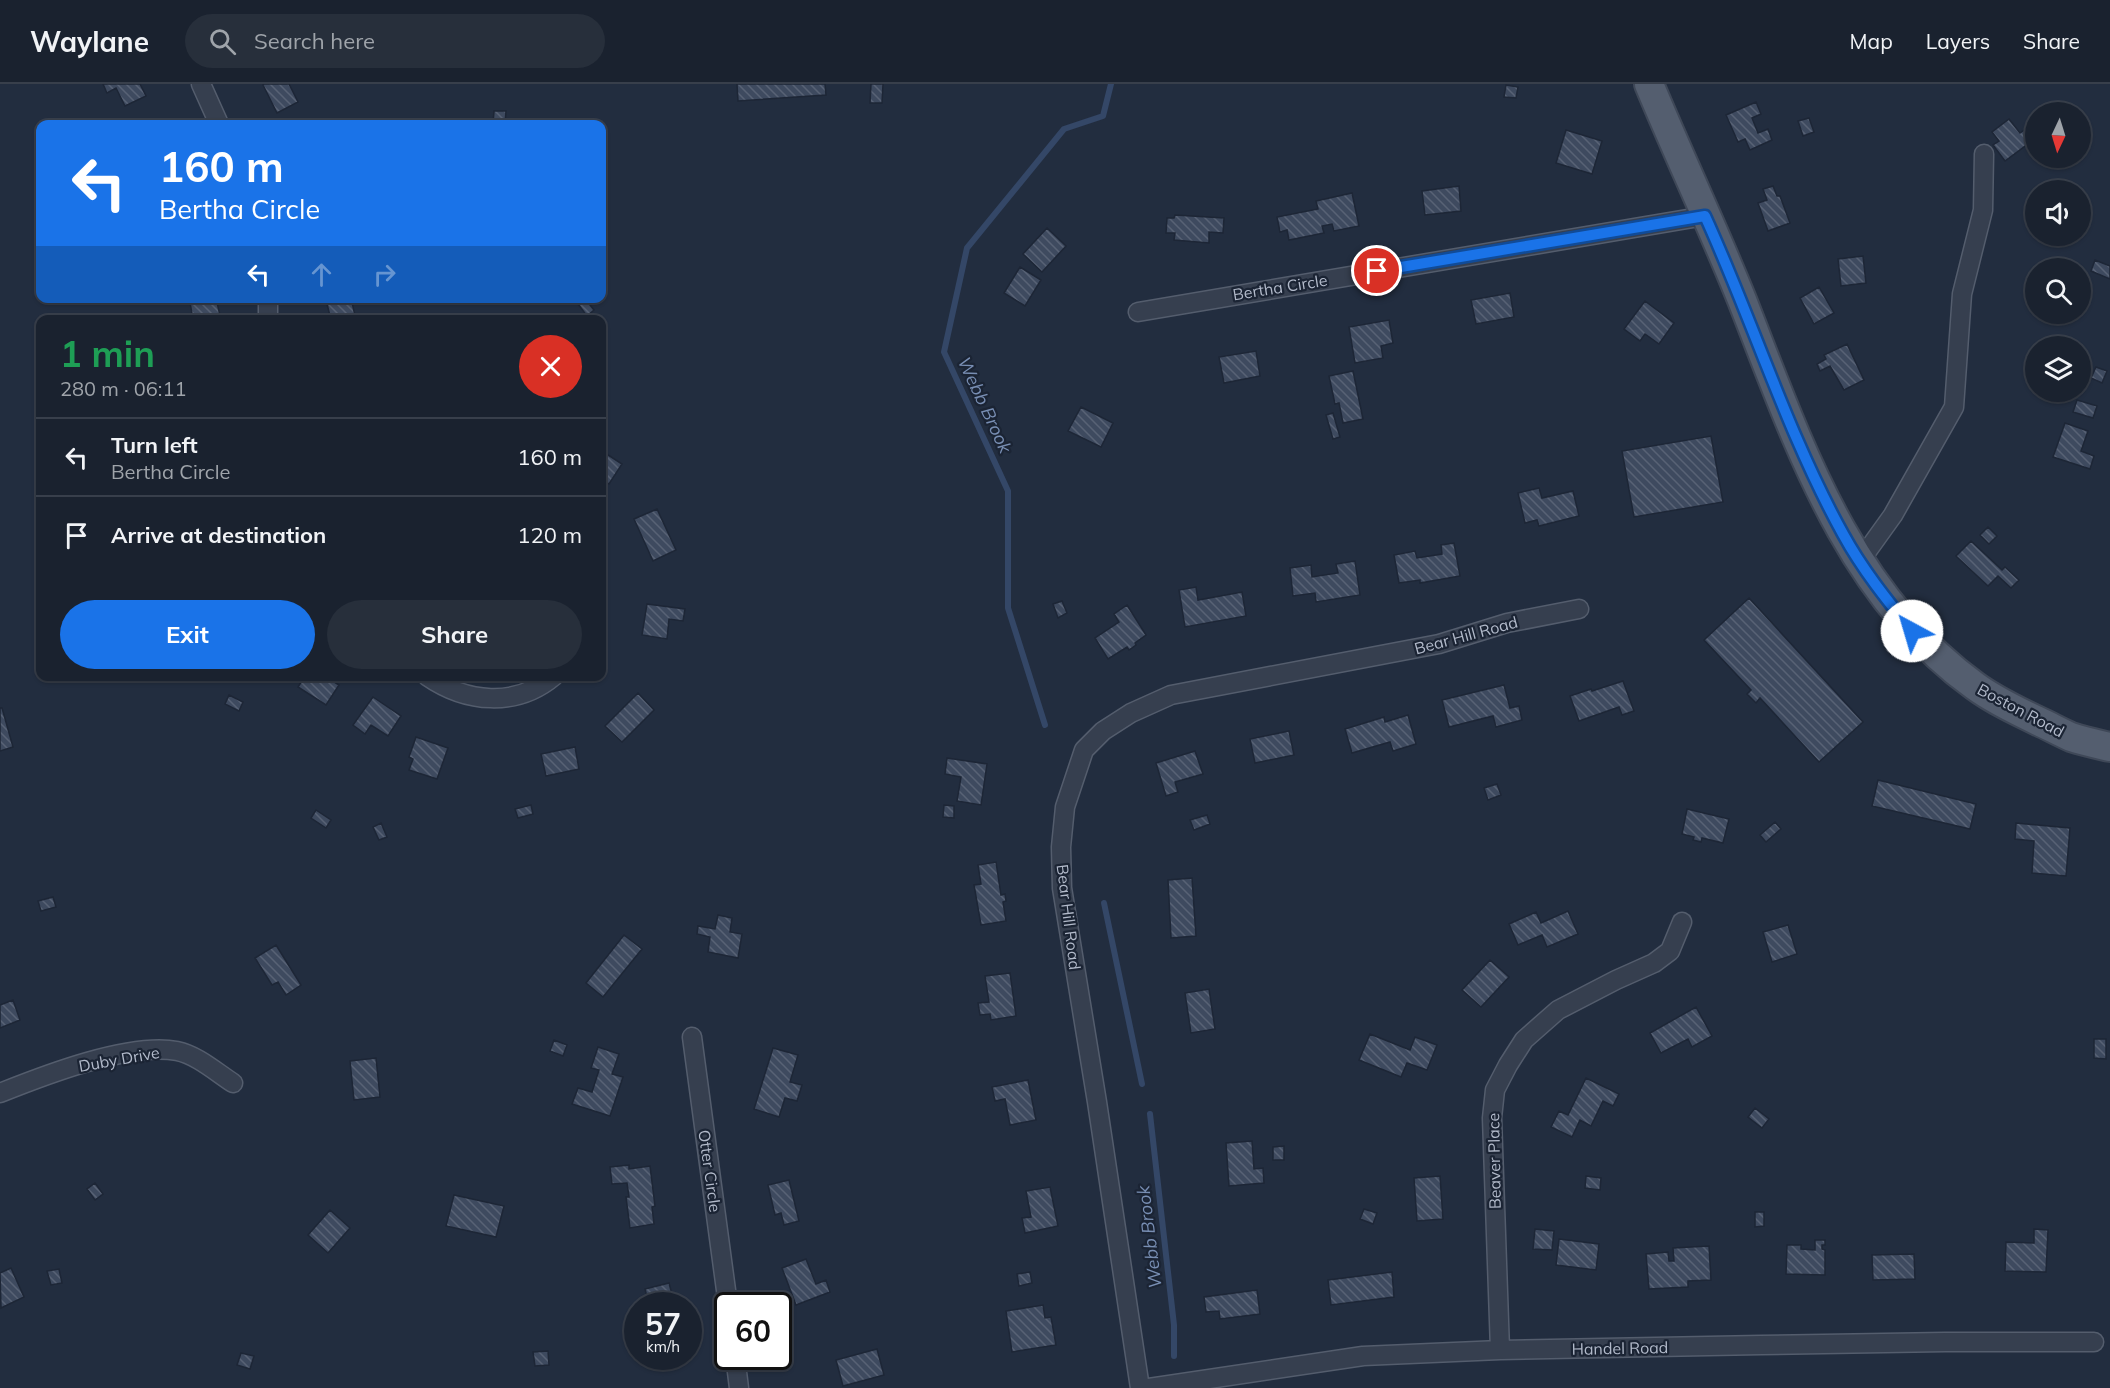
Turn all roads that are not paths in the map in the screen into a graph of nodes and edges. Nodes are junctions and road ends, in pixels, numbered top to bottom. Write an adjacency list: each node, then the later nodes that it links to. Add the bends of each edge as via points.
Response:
1 (201, 84): 3 (street)
2 (1649, 84): 5 (main road, Boston Road)
3 (217, 120)
4 (1984, 154): 7 (street, via 1983,210 1962,294 1954,407 1893,515)
5 (1705, 216): 6 (street, Bertha Circle); 7 (main road, Boston Road, via 1810,470)
6 (1138, 312)
7 (1860, 561): 11 (main road, Boston Road, via 1912,631 1975,687 2071,736)
8 (1579, 609): 21 (street, Bear Hill Road, via 1507,623 1439,644 1171,695 1131,713 1103,731 1084,750 1065,807 1062,888)
9 (435, 681): 10 (street, via 464,695 494,699 524,693)
10 (547, 681)
11 (2110, 747)
12 (1682, 922): 18 (street, Beaver Place, via 1670,951 1654,963 1558,1010 1524,1040 1495,1090 1492,1118)
13 (692, 1037): 16 (street, Otter Circle)
14 (233, 1083): 15 (street, Duby Drive, via 179,1051 162,1050 91,1061)
15 (0, 1092)
16 (726, 1292)
17 (2094, 1342): 18 (street, Handel Road)
18 (1500, 1350): 22 (street, Handel Road, via 1364,1356)
19 (737, 1370): 20 (street)
20 (740, 1388)
21 (1140, 1388)
22 (1149, 1388)

